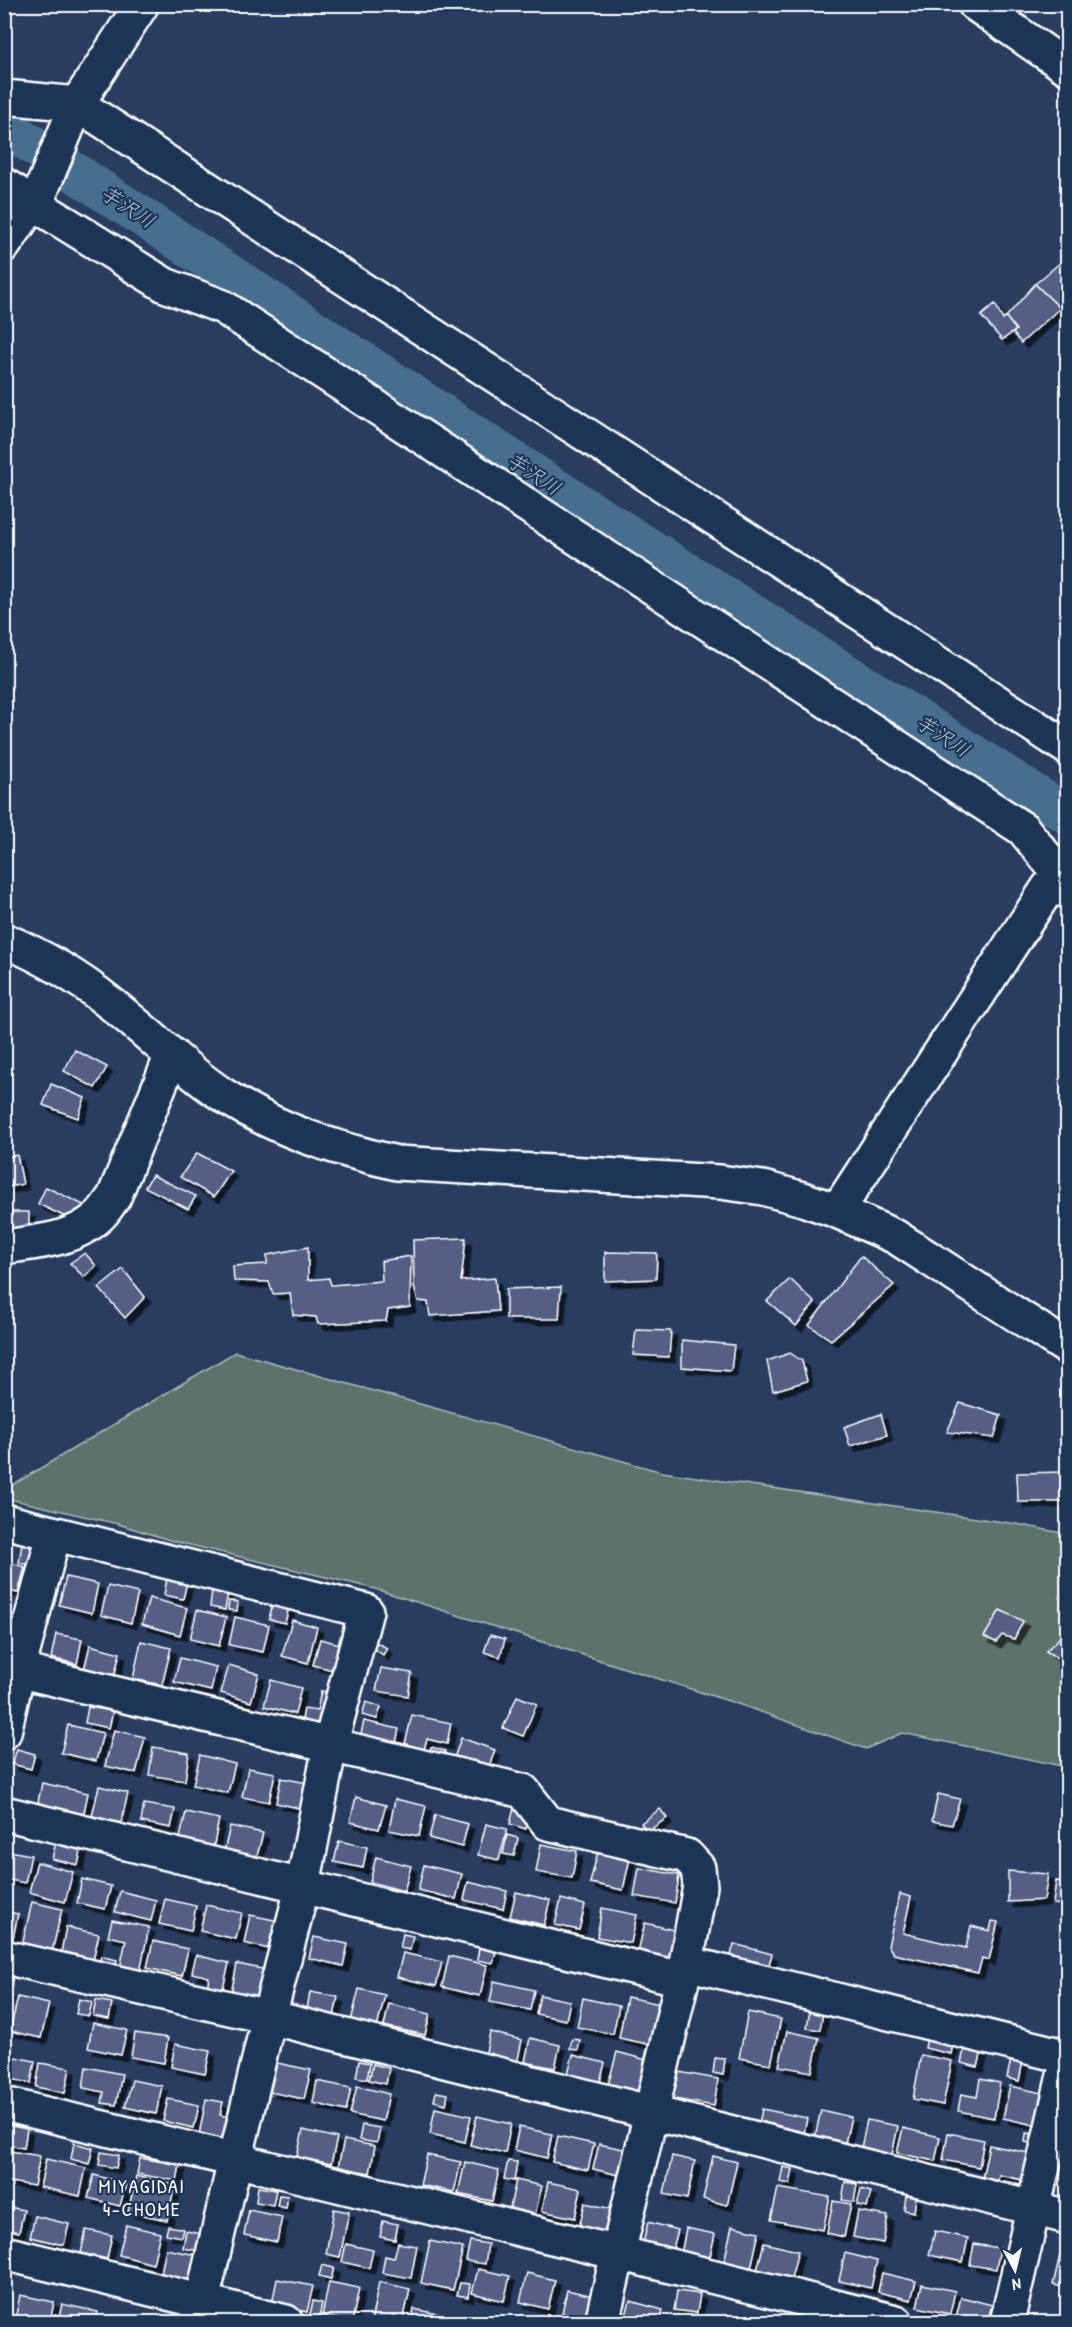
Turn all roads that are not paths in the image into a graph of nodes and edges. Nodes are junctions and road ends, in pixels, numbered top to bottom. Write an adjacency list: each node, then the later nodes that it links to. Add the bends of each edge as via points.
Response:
1 (142, 4): 5 (street)
2 (975, 4): 3 (street)
3 (1068, 68)
4 (4, 96): 5 (street)
5 (77, 104): 7 (street); 9 (street)
6 (4, 185): 7 (street)
7 (36, 197): 8 (street); 10 (street, via 165,285 223,307 1023,829)
8 (4, 245)
9 (1068, 748)
10 (1068, 884)
11 (1068, 890): 14 (street, via 1048,888)
12 (4, 940): 13 (street, via 61,968 110,1002)
13 (172, 1055): 14 (street, via 259,1117 349,1152 417,1165 720,1182 763,1188); 15 (street, via 114,1197 99,1216 54,1239)
14 (837, 1211): 16 (street, via 896,1237)
15 (4, 1247)
16 (1068, 1348)
17 (4, 1521): 18 (street)
18 (54, 1534): 19 (street); 21 (street, via 366,1611)
19 (11, 1668): 20 (street); 21 (street)
20 (4, 1732)
21 (330, 1746): 23 (street); 25 (street, via 523,1791 548,1822 687,1856 698,1868 700,1886)
22 (4, 1814): 23 (street)
23 (303, 1885): 25 (street); 26 (street)
24 (4, 1957): 26 (street)
25 (683, 1971): 27 (street); 29 (street)
26 (269, 2017): 29 (street); 30 (street)
27 (1067, 2064): 31 (street)
28 (4, 2104): 30 (street)
29 (651, 2114): 31 (street); 34 (street)
30 (235, 2160): 34 (street); 35 (street)
31 (1033, 2209): 32 (street); 39 (street)
32 (1068, 2217)
33 (4, 2253): 35 (street)
34 (618, 2253): 37 (street); 38 (street)
35 (199, 2312): 36 (street)
36 (286, 2322)
37 (602, 2322)
38 (896, 2322)
39 (1007, 2322)

